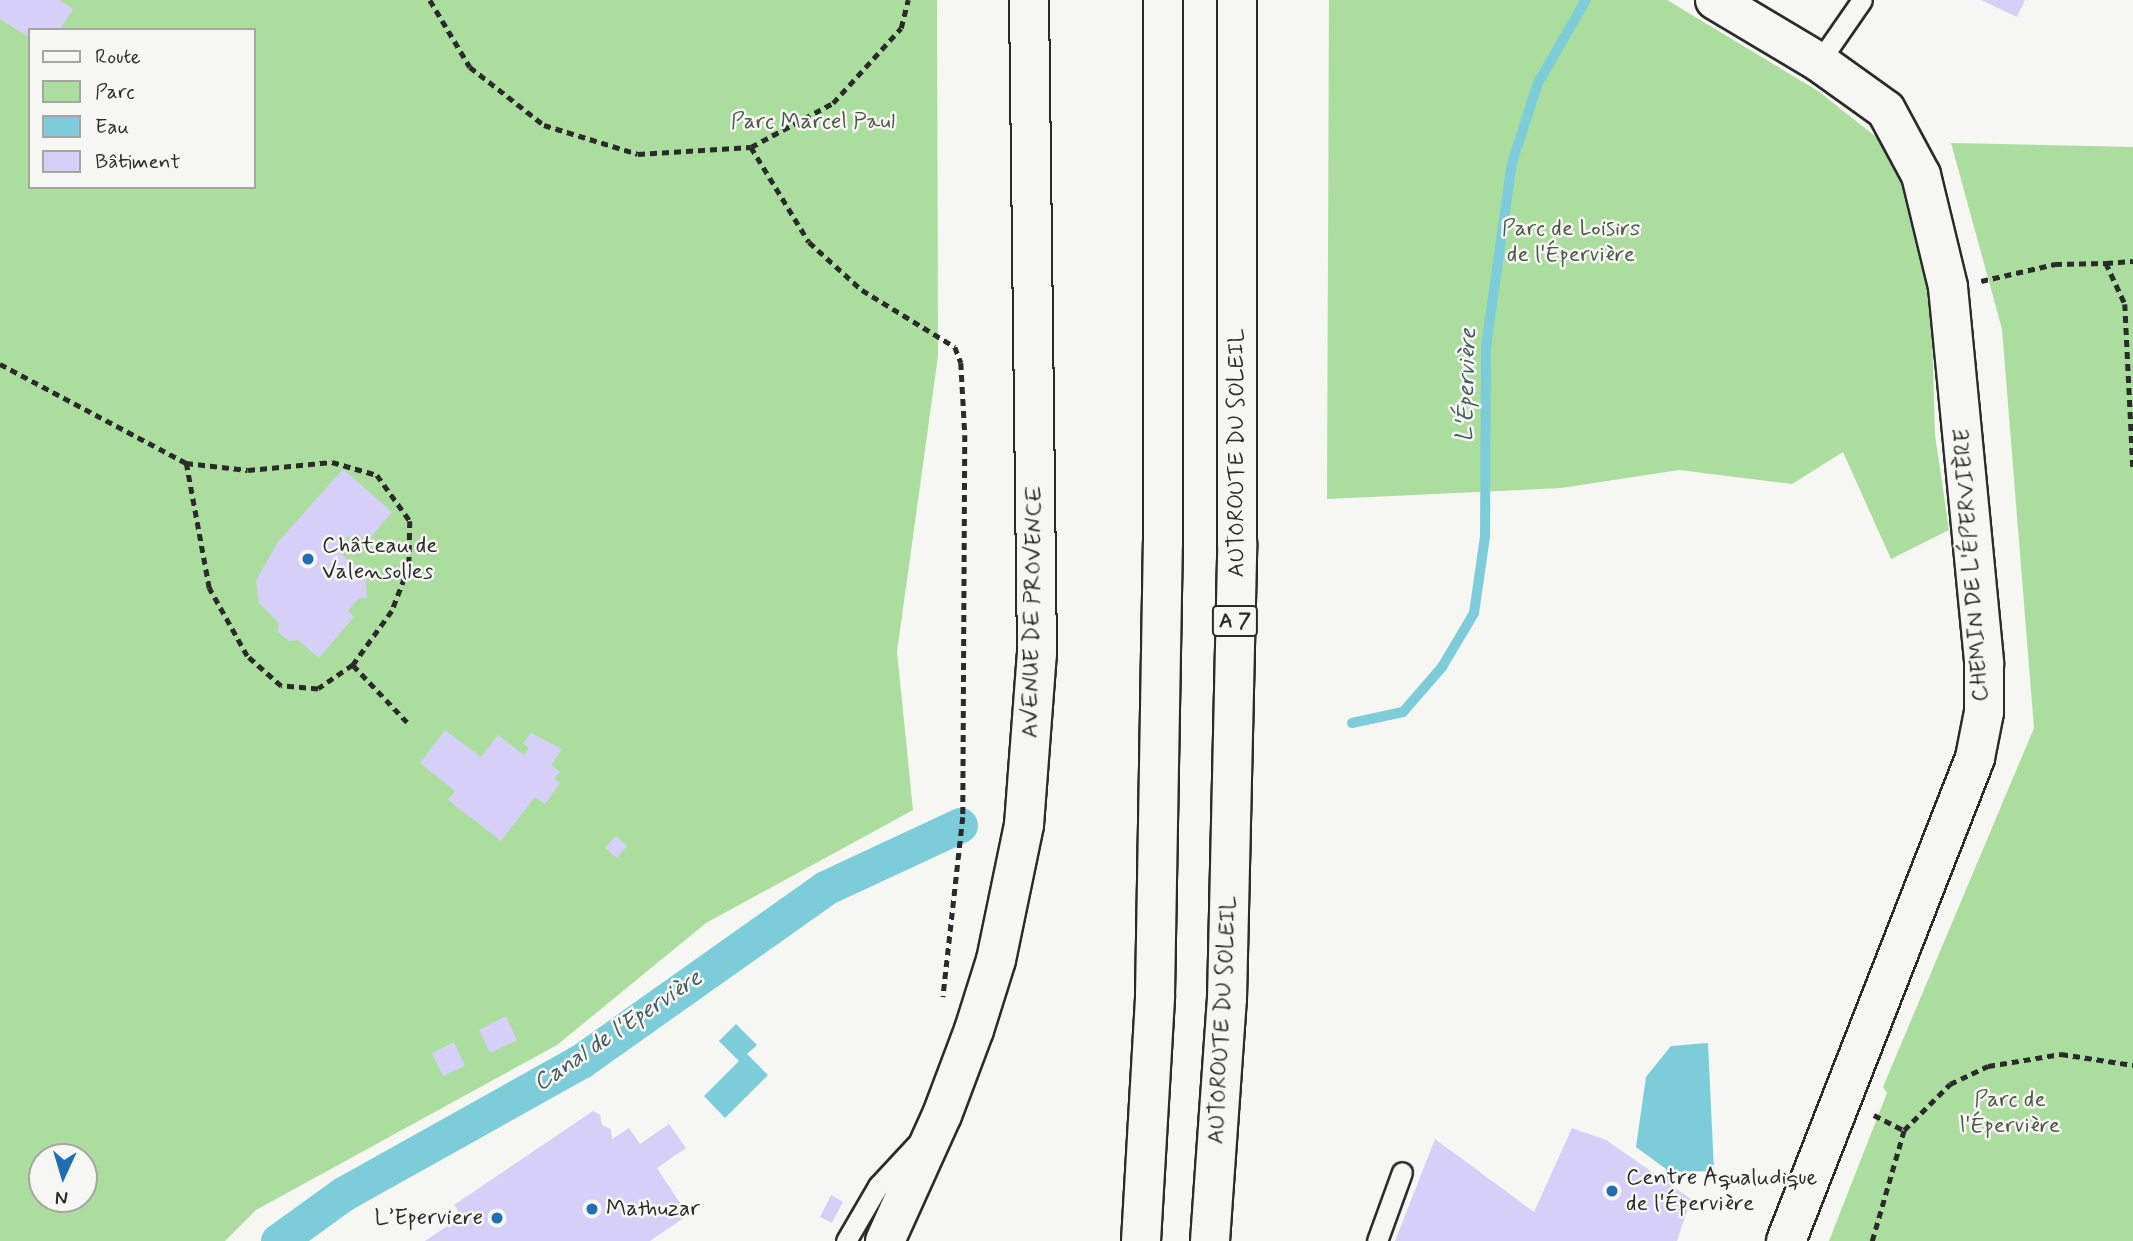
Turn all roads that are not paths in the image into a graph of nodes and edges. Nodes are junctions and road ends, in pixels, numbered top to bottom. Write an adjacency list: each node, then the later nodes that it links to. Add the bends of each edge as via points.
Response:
1 (1029, 0): 7 (main road, AVENUE DE PROVENCE, via 1038,654 1031,754 1024,825 996,960)
2 (1163, 0): 11 (main road, via 1163,542 1156,968)
3 (1237, 0): 12 (main road, AUTOROUTE DU SOLEIL / A 7, via 1236,599 1227,999)
4 (1715, 0): 6 (main road, CHEMIN DE L'ÉPERVIÈRE)
5 (1862, 0): 6 (lane)
6 (1819, 62): 14 (main road, CHEMIN DE L'ÉPERVIÈRE, via 1886,110 1921,175 1948,288 1984,664 1984,712 1965,789)
7 (942, 1115): 9 (lane, via 878,1186); 10 (main road, AVENUE DE PROVENCE)
8 (1402, 1172): 13 (lane)
9 (846, 1241)
10 (885, 1241)
11 (1141, 1241)
12 (1210, 1241)
13 (1377, 1241)
14 (1786, 1241)

